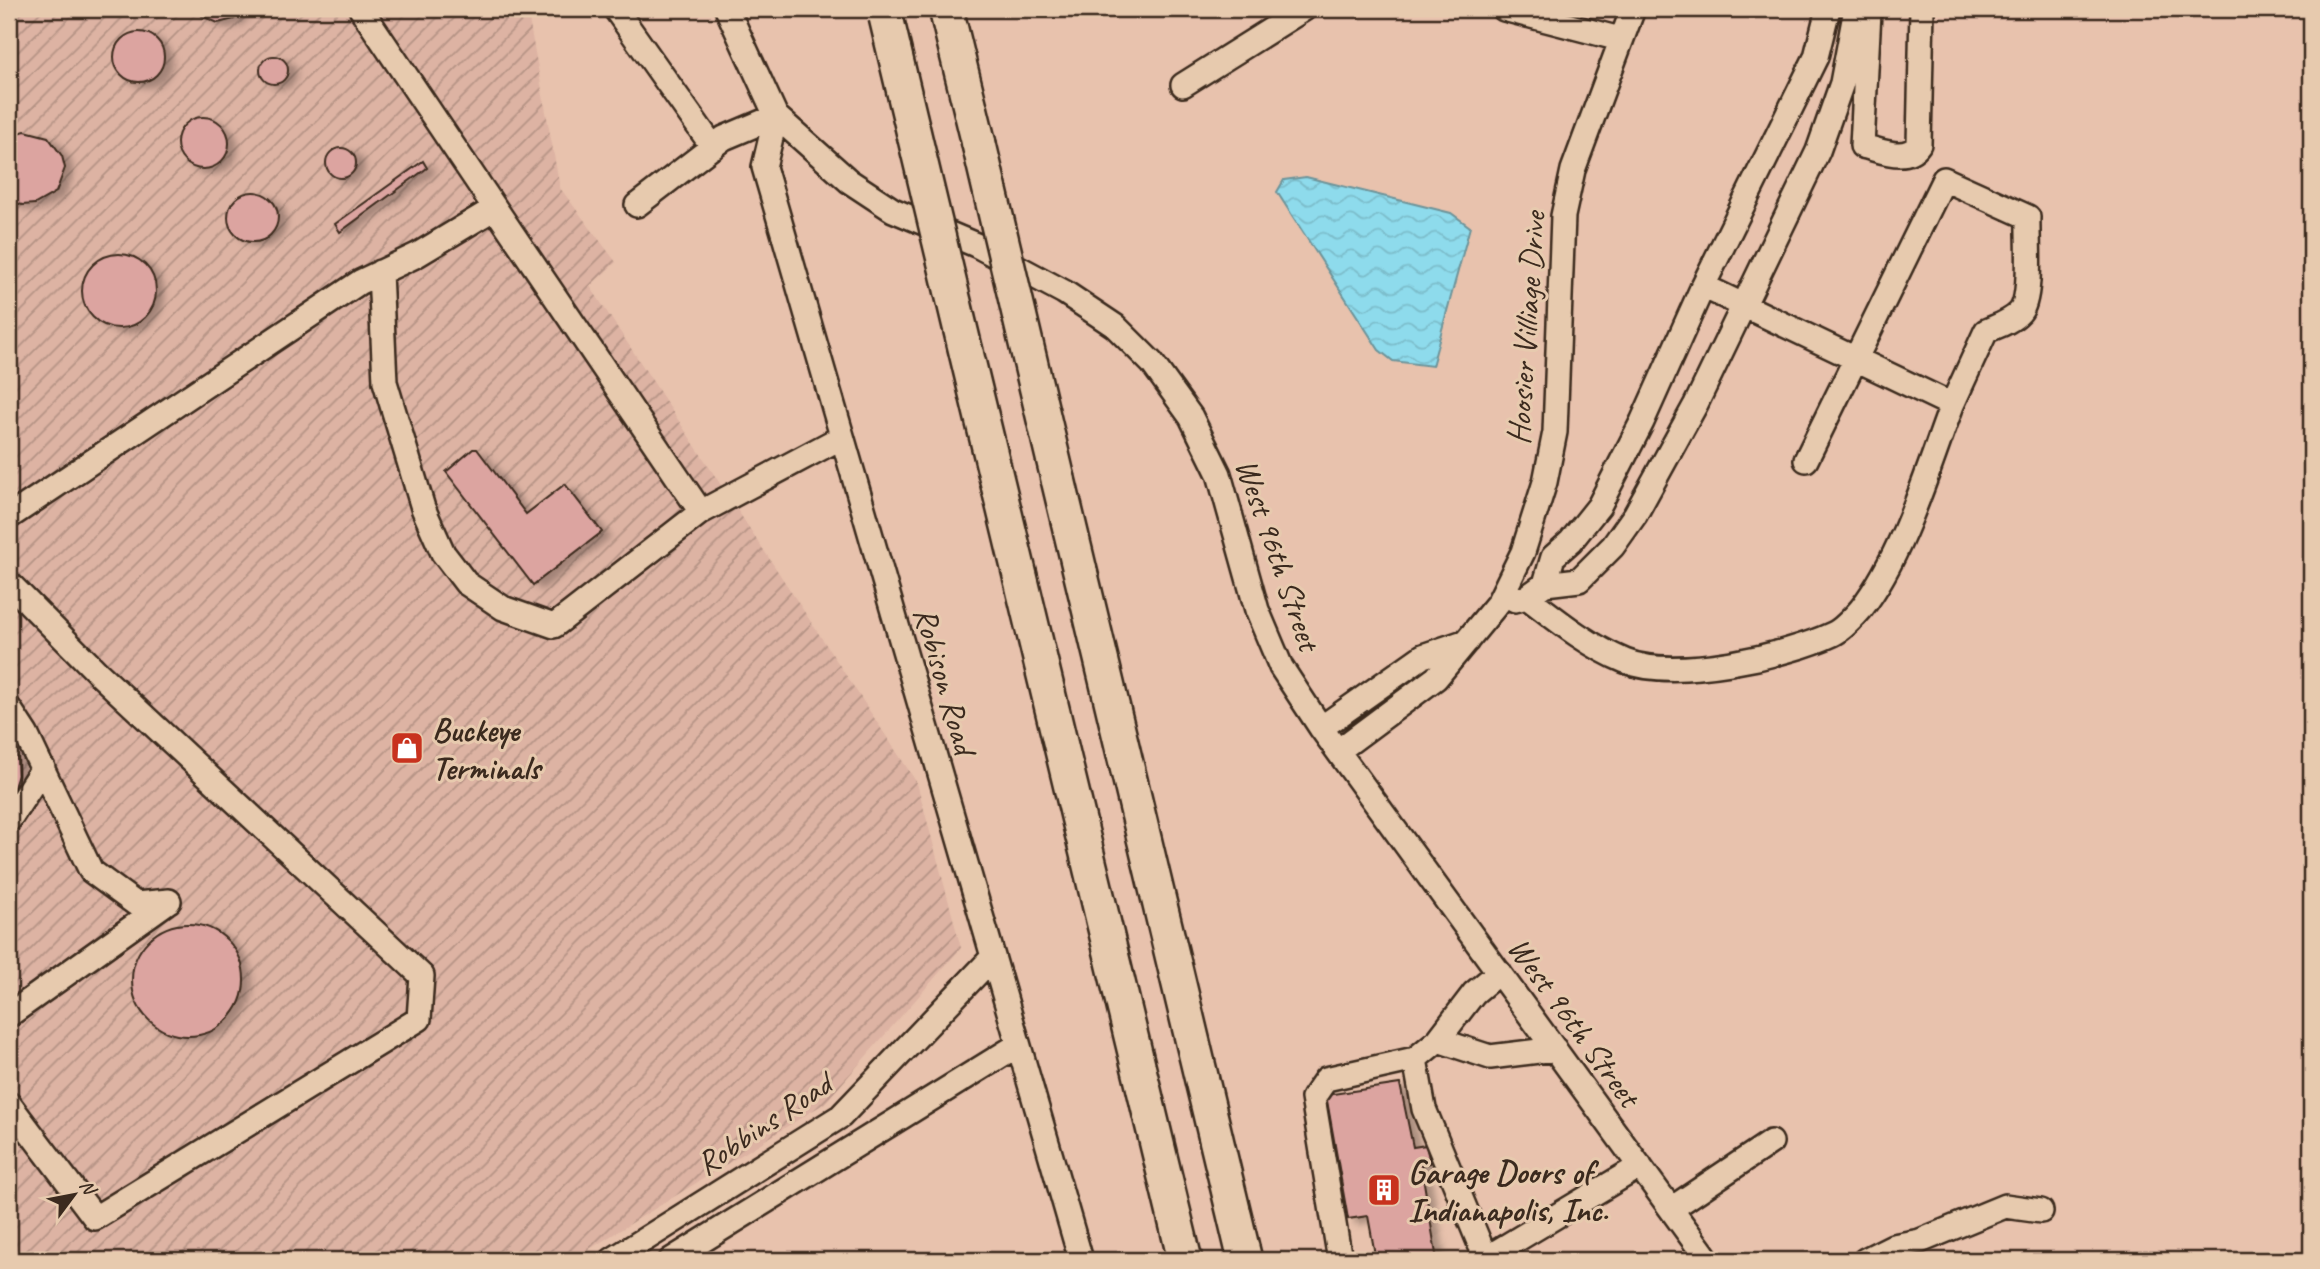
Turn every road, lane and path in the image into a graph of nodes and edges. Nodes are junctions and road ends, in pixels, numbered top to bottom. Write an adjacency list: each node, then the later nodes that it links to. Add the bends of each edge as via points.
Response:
1 (361, 9): 18 (street)
2 (727, 9): 15 (street, West 96th Street)
3 (946, 9): 54 (highway, bridge)
4 (1304, 9): 14 (street)
5 (1504, 9): 13 (street)
6 (1633, 9): 13 (street, Hoosier Villiage Drive)
7 (1828, 9): 20 (street, via 1816,57)
8 (1856, 9): 21 (street, via 1842,83 1818,151)
9 (1871, 9): 10 (street, via 1867,16 1862,146 1905,156 1919,144)
10 (1922, 9)
11 (616, 10): 16 (street)
12 (885, 13): 53 (highway, bridge)
13 (1620, 39): 30 (street, Hoosier Villiage Drive, via 1573,170 1563,216 1555,432 1545,482 1523,552)
14 (1183, 85)
15 (776, 116): 16 (street); 24 (street, Robison Road, via 764,167); 33 (street, West 96th Street, via 849,181 893,210 976,245 1064,292 1115,326 1152,363 1191,417 1219,474 1257,610 1281,667)
16 (713, 147): 17 (street)
17 (637, 205)
18 (495, 208): 19 (street); 26 (street)
19 (380, 272): 26 (street, via 385,382 423,508 443,553 466,583 503,608 554,626); 27 (street)
20 (1703, 286): 21 (street); 29 (street, via 1599,506 1553,557)
21 (1742, 304): 22 (street); 29 (street, via 1696,404 1613,546 1579,580)
22 (1855, 359): 23 (street); 23 (street, via 1944,179 2028,217 2026,295 2021,311 1986,331); 25 (street)
23 (1952, 405): 29 (street, via 1900,542 1861,609 1836,633 1792,649 1690,670 1628,662 1577,635)
24 (842, 437): 26 (street); 37 (street, Robison Road)
25 (1806, 460)
26 (701, 512)
27 (9, 517)
28 (9, 583): 44 (street, via 99,674 422,976 419,1018 95,1218)
29 (1536, 591): 30 (street)
30 (1498, 603): 31 (street, Hoosier Villiage Drive)
31 (1466, 641): 33 (street, via 1423,656); 34 (street, Hoosier Villiage Drive, via 1436,678)
32 (9, 708): 35 (street)
33 (1321, 728): 34 (street, West 96th Street)
34 (1338, 751): 38 (street, West 96th Street)
35 (43, 768): 36 (street); 39 (street, via 91,871 136,904 169,901)
36 (9, 820)
37 (991, 959): 41 (street, Robison Road); 50 (street, Robbins Road, via 841,1116)
38 (1499, 972): 40 (street, via 1474,993); 42 (street, West 96th Street)
39 (9, 1015)
40 (1438, 1040): 42 (street, via 1490,1056); 43 (street)
41 (1018, 1045): 51 (street); 52 (street, Robison Road)
42 (1555, 1049): 46 (street, West 96th Street)
43 (1415, 1059): 49 (street, via 1424,1109); 55 (street, via 1326,1079 1313,1098)
44 (9, 1104)
45 (1771, 1142): 47 (street)
46 (1640, 1166): 47 (street, West 96th Street); 49 (street)
47 (1671, 1209): 56 (street, West 96th Street)
48 (2041, 1211): 57 (street, via 2005,1206)
49 (1485, 1259)
50 (612, 1260)
51 (671, 1260)
52 (1081, 1260)
53 (1185, 1260)
54 (1245, 1260)
55 (1340, 1260)
56 (1709, 1260)
57 (1865, 1260)

